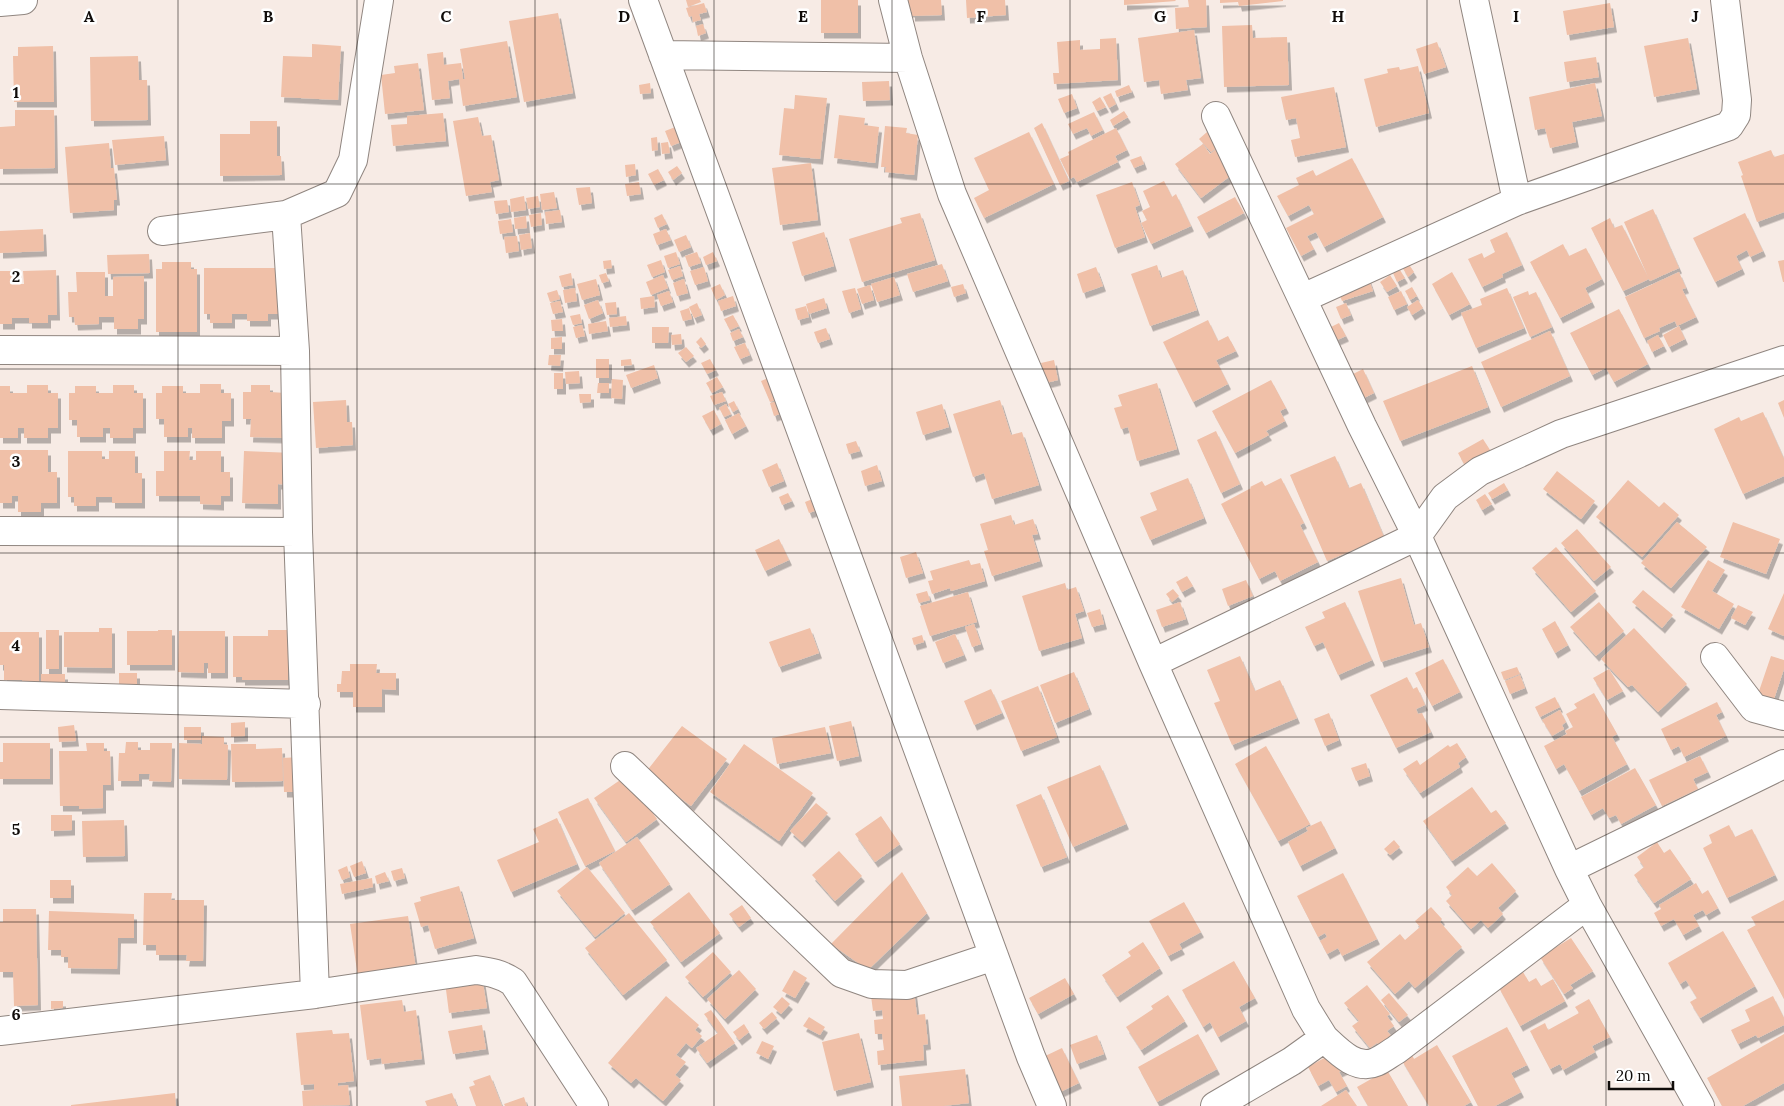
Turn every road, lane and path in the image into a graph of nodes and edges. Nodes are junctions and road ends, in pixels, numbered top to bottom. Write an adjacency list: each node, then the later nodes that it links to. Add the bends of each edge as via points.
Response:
1 (23, 0): 7 (street)
2 (379, 0): 12 (street, via 353,160 337,193)
3 (643, 0): 8 (street)
4 (893, 0): 9 (street)
5 (1474, 0): 11 (street)
6 (1725, 0): 11 (street, via 1737,100 1736,115 1729,126)
7 (0, 2)
8 (663, 55): 9 (street); 30 (street)
9 (908, 58): 22 (street, via 952,194)
10 (1216, 116): 14 (street)
11 (1517, 201): 14 (street)
12 (286, 215): 13 (street); 16 (street)
13 (162, 231)
14 (1303, 298): 20 (street)
15 (0, 350): 16 (street)
16 (295, 351): 19 (street)
17 (1784, 360): 20 (street, via 1561,434 1480,471 1445,496)
18 (0, 531): 19 (street)
19 (298, 532): 24 (street)
20 (1417, 536): 22 (street); 28 (street)
21 (1715, 657): 25 (street, via 1754,708)
22 (1153, 663): 33 (street, via 1306,1009)
23 (0, 696): 24 (street)
24 (306, 704): 31 (street)
25 (1784, 716)
26 (1784, 764): 28 (street)
27 (625, 766): 30 (street, via 841,973 872,984 907,985)
28 (1569, 869): 29 (street)
29 (1587, 905): 33 (street, via 1396,1050 1374,1063 1348,1059); 37 (street)
30 (994, 956): 35 (street)
31 (316, 994): 32 (street); 34 (street, via 476,970 503,976 513,982)
32 (0, 1031)
33 (1324, 1038): 36 (street)
34 (594, 1106)
35 (1052, 1106)
36 (1215, 1106)
37 (1700, 1106)

